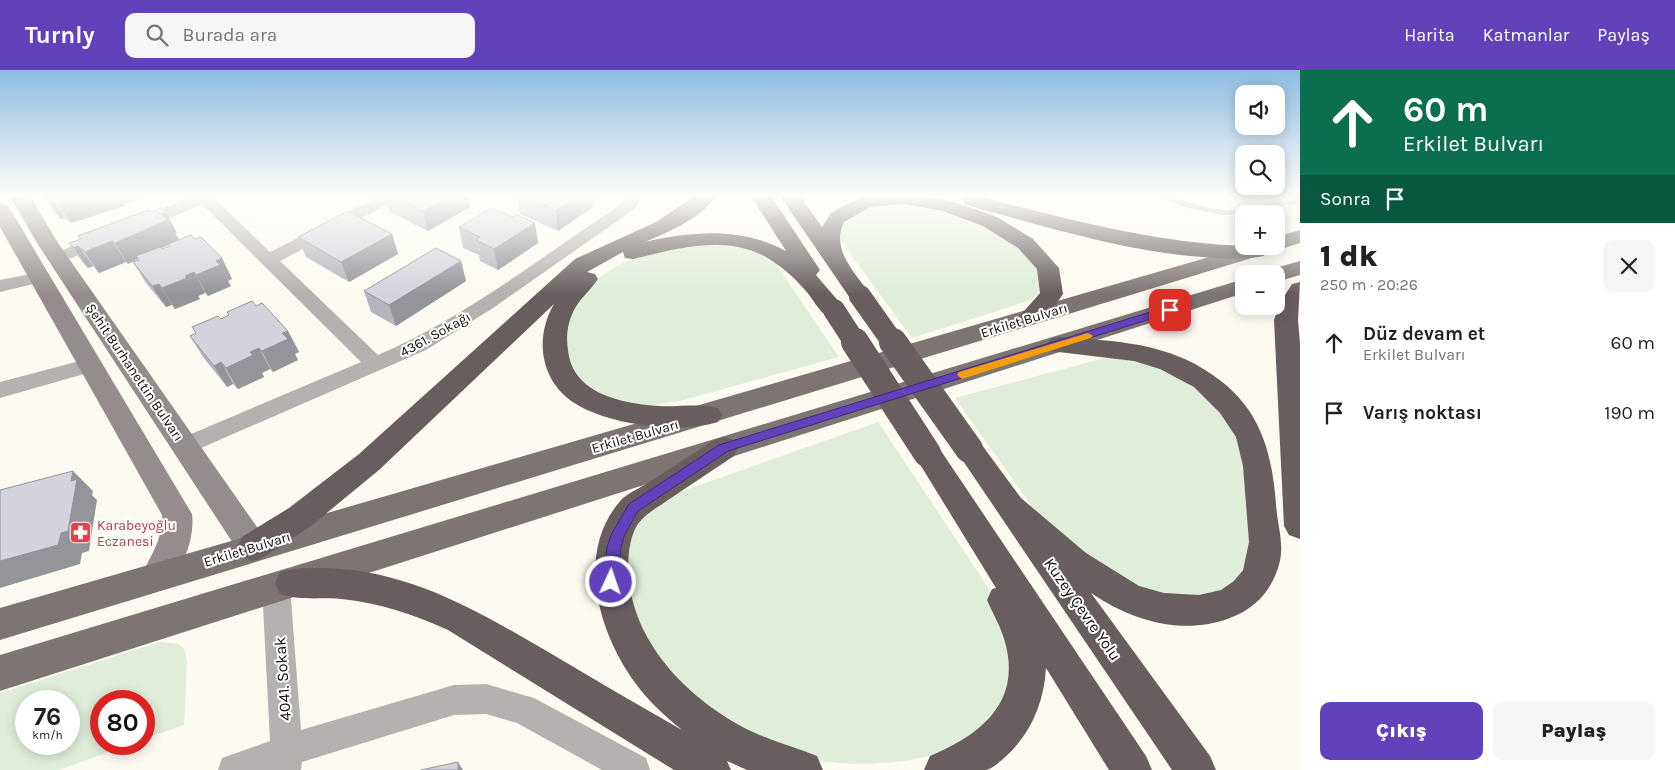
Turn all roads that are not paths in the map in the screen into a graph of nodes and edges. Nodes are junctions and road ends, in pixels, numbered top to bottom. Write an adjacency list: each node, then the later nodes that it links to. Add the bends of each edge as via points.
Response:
1 (12, 229): 22 (street, Şehit Burhanettin Bulvarı)
2 (40, 229): 17 (street, Şehit Burhanettin Bulvarı)
3 (129, 229): 17 (street)
4 (237, 229): 19 (street)
5 (329, 229): 19 (street)
6 (595, 229): 29 (street, 4361. Sokağı, via 420,346)
7 (653, 229): 38 (highway, via 583,264 369,462 300,517)
8 (781, 229): 26 (highway)
9 (813, 229): 18 (highway)
10 (830, 229): 18 (highway, via 829,243)
11 (1003, 229): 27 (highway, via 1043,259 1053,280 1052,294 1044,307)
12 (1088, 229): 15 (highway, via 1164,247 1204,252)
13 (1300, 236): 14 (main road, Erkilet Bulvarı)
14 (1285, 241)
15 (1235, 250)
16 (1241, 255): 27 (main road, Erkilet Bulvarı)
17 (58, 258): 22 (street); 33 (street, Şehit Burhanettin Bulvarı)
18 (834, 259): 35 (highway, Kuzey Çevre Yolu, bridge)
19 (268, 260): 29 (street)
20 (1300, 268): 21 (main road)
21 (1285, 272)
22 (40, 277): 23 (street); 30 (street, Şehit Burhanettin Bulvarı)
23 (0, 286)
24 (1235, 289): 28 (main road)
25 (1300, 289): 37 (highway, via 1286,320)
26 (834, 310): 32 (highway, via 785,260 755,246 727,241 682,241 636,252 603,266 574,291 560,313 554,345 555,363 571,386 601,405 630,413 669,417); 36 (highway, bridge)
27 (1030, 318): 32 (main road, Erkilet Bulvarı)
28 (1059, 345): 34 (main road); 35 (highway, via 1133,350 1157,357 1194,375 1227,403 1244,428 1257,458 1264,560 1251,587 1240,597 1211,610 1183,612 1148,605 1084,572)
29 (375, 364): 33 (street, 4361. Sokağı)
30 (91, 365): 31 (street); 39 (street, Şehit Burhanettin Bulvarı, via 177,514 176,542)
31 (0, 390)
32 (708, 415): 38 (main road, Erkilet Bulvarı)
33 (185, 446): 38 (street, Şehit Burhanettin Bulvarı)
34 (724, 448): 40 (main road); 47 (highway, via 633,508 614,547 611,582 614,601 637,654 685,708 716,733 745,750)
35 (1011, 507): 50 (highway, Kuzey Çevre Yolu)
36 (961, 508): 48 (highway, via 1019,631 1027,676 1024,695 1008,728 979,754); 49 (highway)
37 (1300, 526)
38 (253, 547): 39 (main road, Erkilet Bulvarı)
39 (158, 576): 41 (main road, Erkilet Bulvarı)
40 (284, 585): 42 (main road); 43 (street, 4041. Sokak); 46 (highway, via 335,582 370,587 433,606)
41 (0, 624)
42 (0, 673)
43 (286, 760): 44 (street); 45 (street, via 438,704 470,698 486,699 523,710)
44 (234, 770)
45 (634, 770)
46 (711, 770)
47 (803, 770)
48 (944, 770)
49 (1132, 770)
50 (1196, 770)

